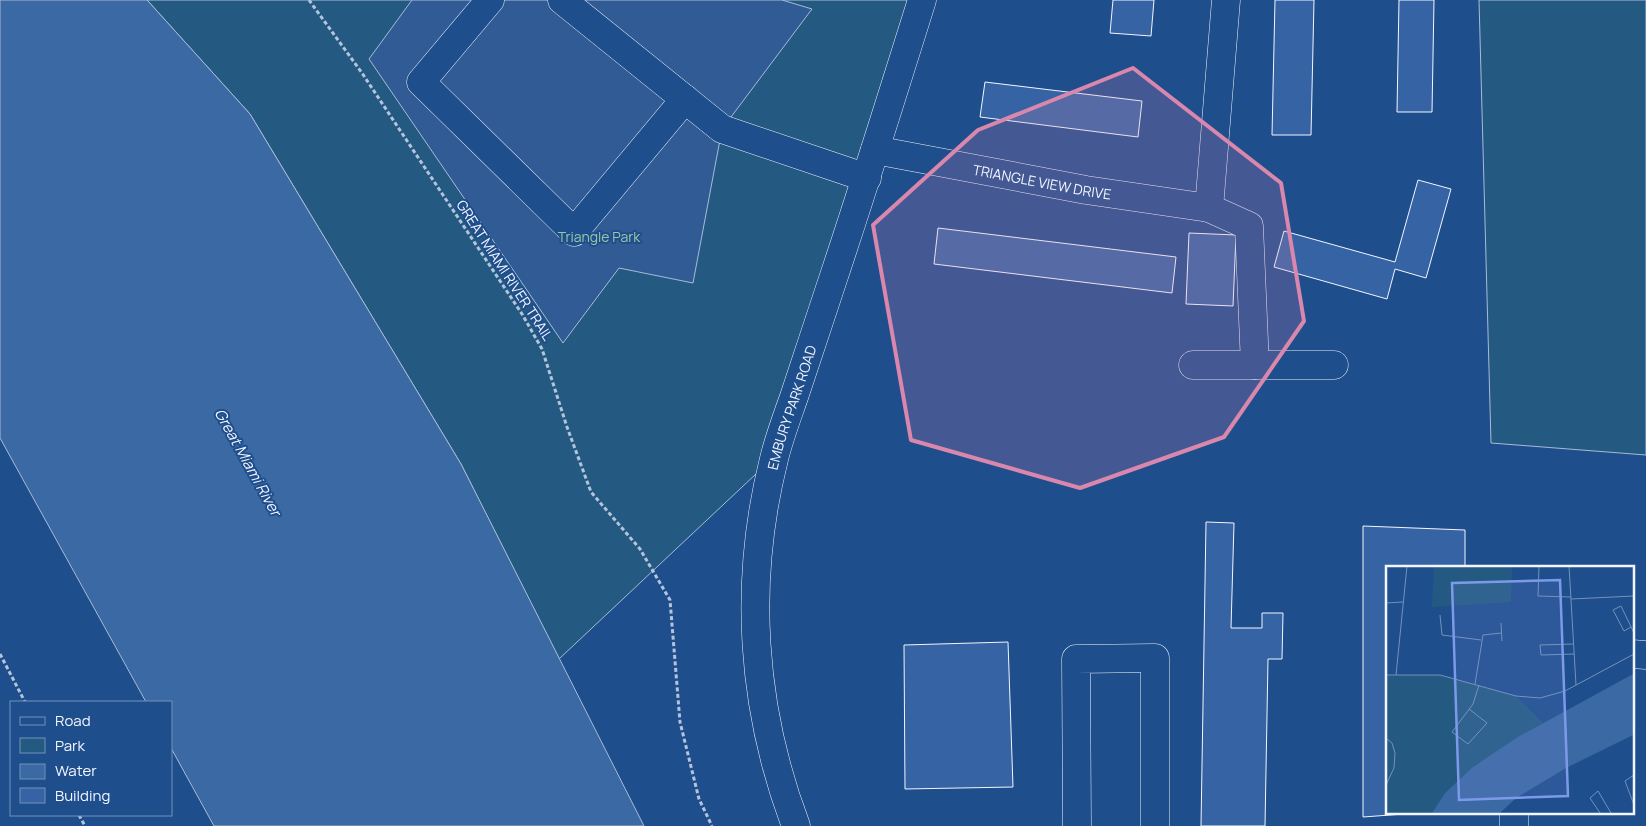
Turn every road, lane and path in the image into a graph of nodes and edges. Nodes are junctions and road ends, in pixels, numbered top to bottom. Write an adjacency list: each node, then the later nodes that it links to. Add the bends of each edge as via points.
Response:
1 (309, 0): 15 (path, GREAT MIAMI RIVER TRAIL, via 362,73 522,314 542,349 591,492 640,549 670,600 680,722 699,799)
2 (490, 0): 6 (street, via 421,82 574,232)
3 (562, 0): 6 (street)
4 (922, 0): 7 (street, EMBURY PARK ROAD)
5 (1226, 0): 9 (street)
6 (685, 99): 8 (street, via 722,129)
7 (875, 150): 8 (street, EMBURY PARK ROAD); 9 (street, TRIANGLE VIEW DRIVE, via 1086,190)
8 (867, 178): 16 (street, EMBURY PARK ROAD, via 774,457 760,520 754,637 761,703 770,746)
9 (1209, 208): 11 (street, TRIANGLE VIEW DRIVE, via 1249,226)
10 (1193, 365): 11 (street)
11 (1255, 365): 12 (street)
12 (1334, 365)
13 (0, 654): 14 (path)
14 (24, 701)
15 (712, 826)
16 (796, 826)
17 (1077, 826): 18 (street, via 1076,659 1155,658)
18 (1155, 826)

